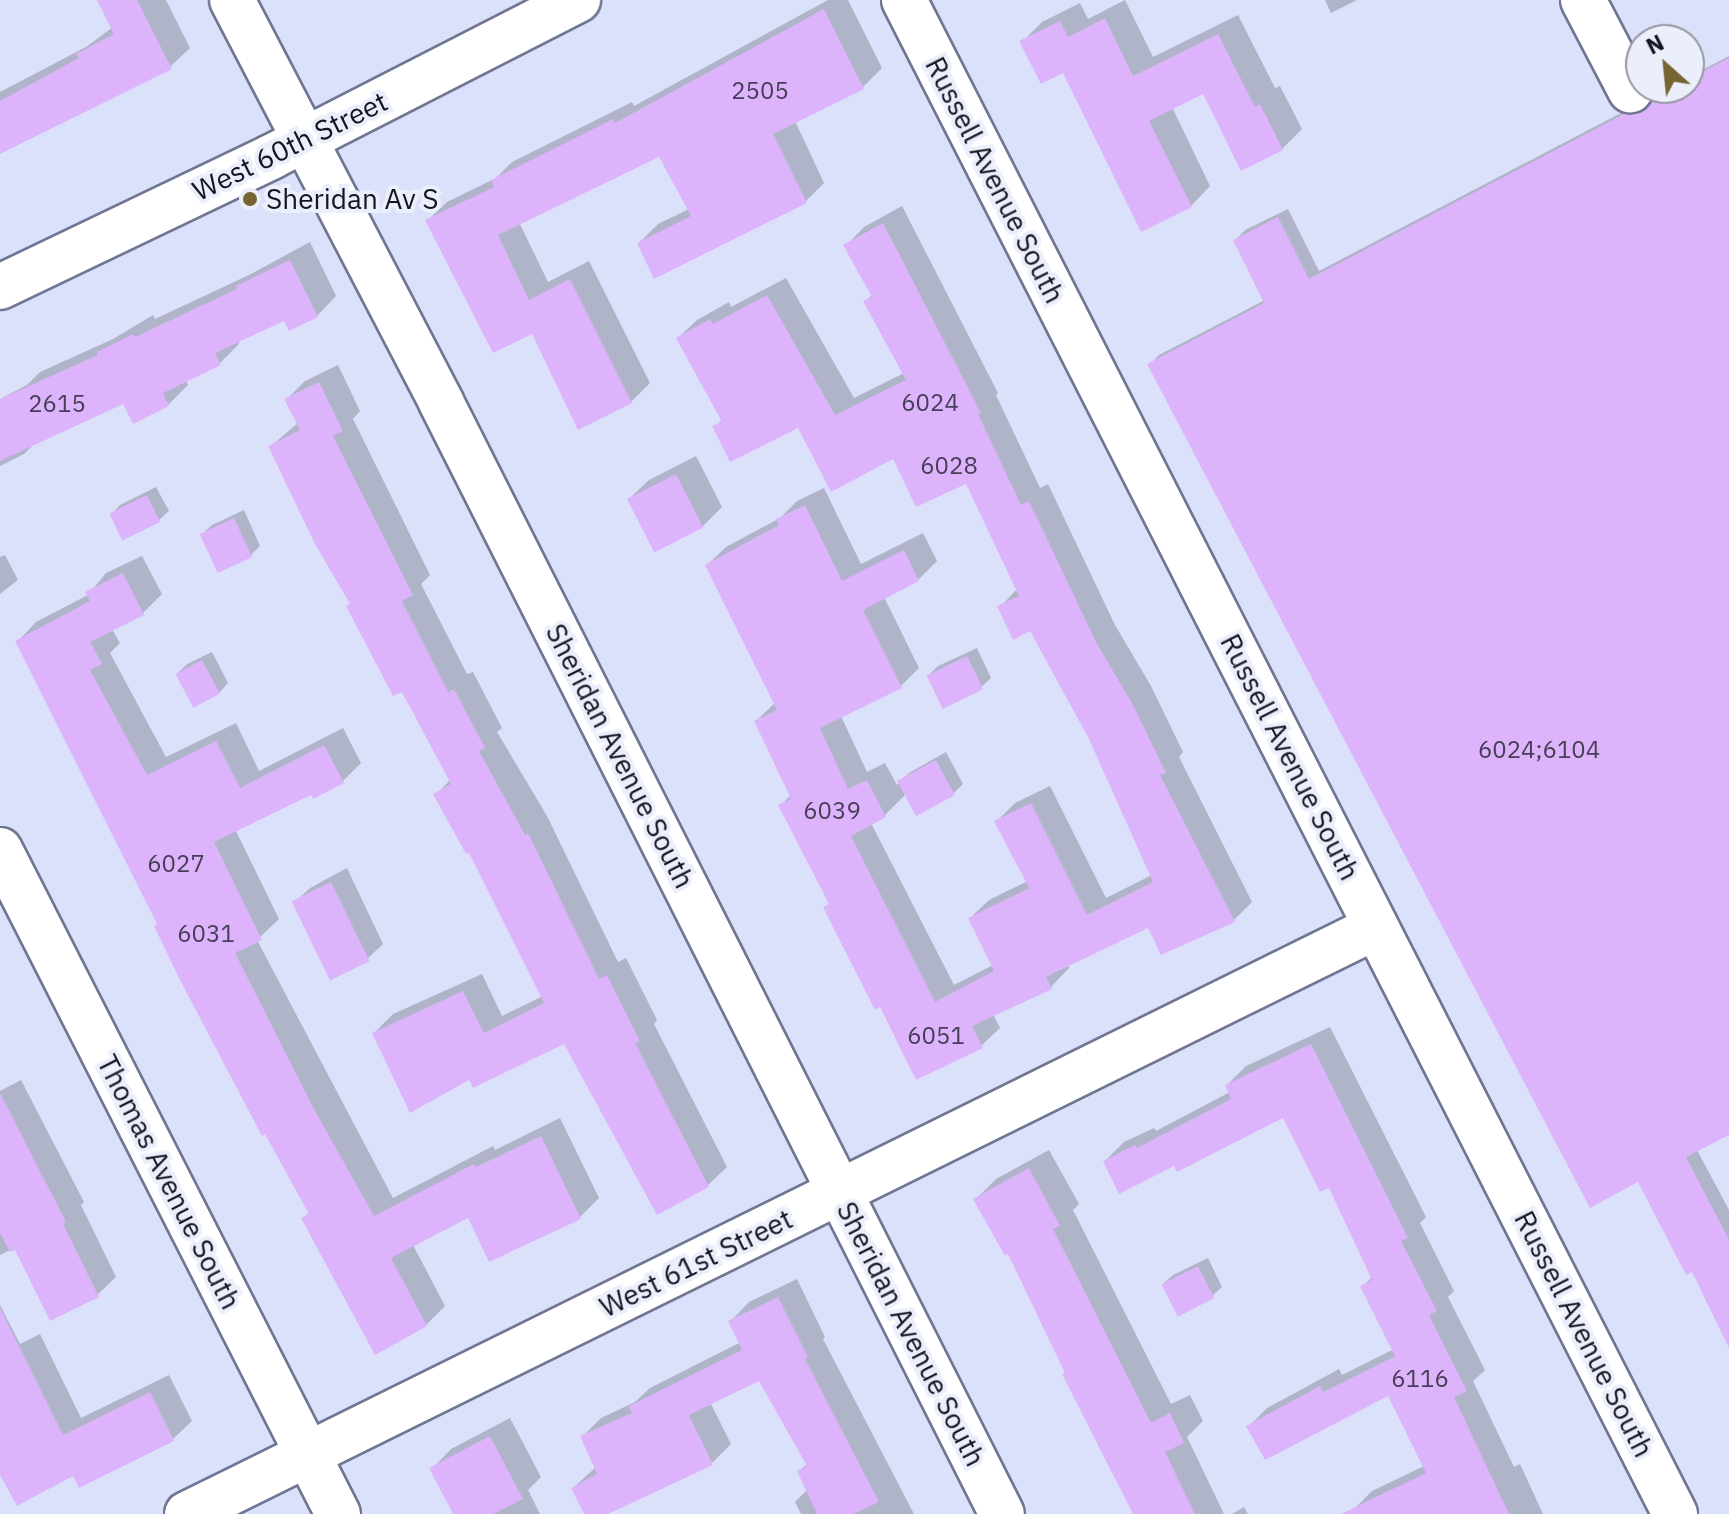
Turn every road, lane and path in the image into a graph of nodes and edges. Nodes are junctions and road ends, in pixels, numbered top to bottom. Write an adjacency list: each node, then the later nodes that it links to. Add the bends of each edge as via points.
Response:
1 (232, 0): 6 (street, Sheridan Avenue South)
2 (578, 0): 6 (street, West 60th Street)
3 (904, 0): 9 (street, Russell Avenue South)
4 (1583, 0): 5 (street)
5 (1625, 80)
6 (304, 140): 7 (street, West 60th Street); 10 (street, Sheridan Avenue South)
7 (0, 287)
8 (0, 850): 11 (street, Thomas Avenue South)
9 (1376, 927): 10 (street, West 61st Street); 15 (street, Russell Avenue South)
10 (839, 1193): 11 (street, West 61st Street); 14 (street, Sheridan Avenue South)
11 (308, 1457): 12 (street, West 61st Street); 13 (street, Thomas Avenue South)
12 (187, 1514)
13 (338, 1514)
14 (1002, 1514)
15 (1675, 1514)

